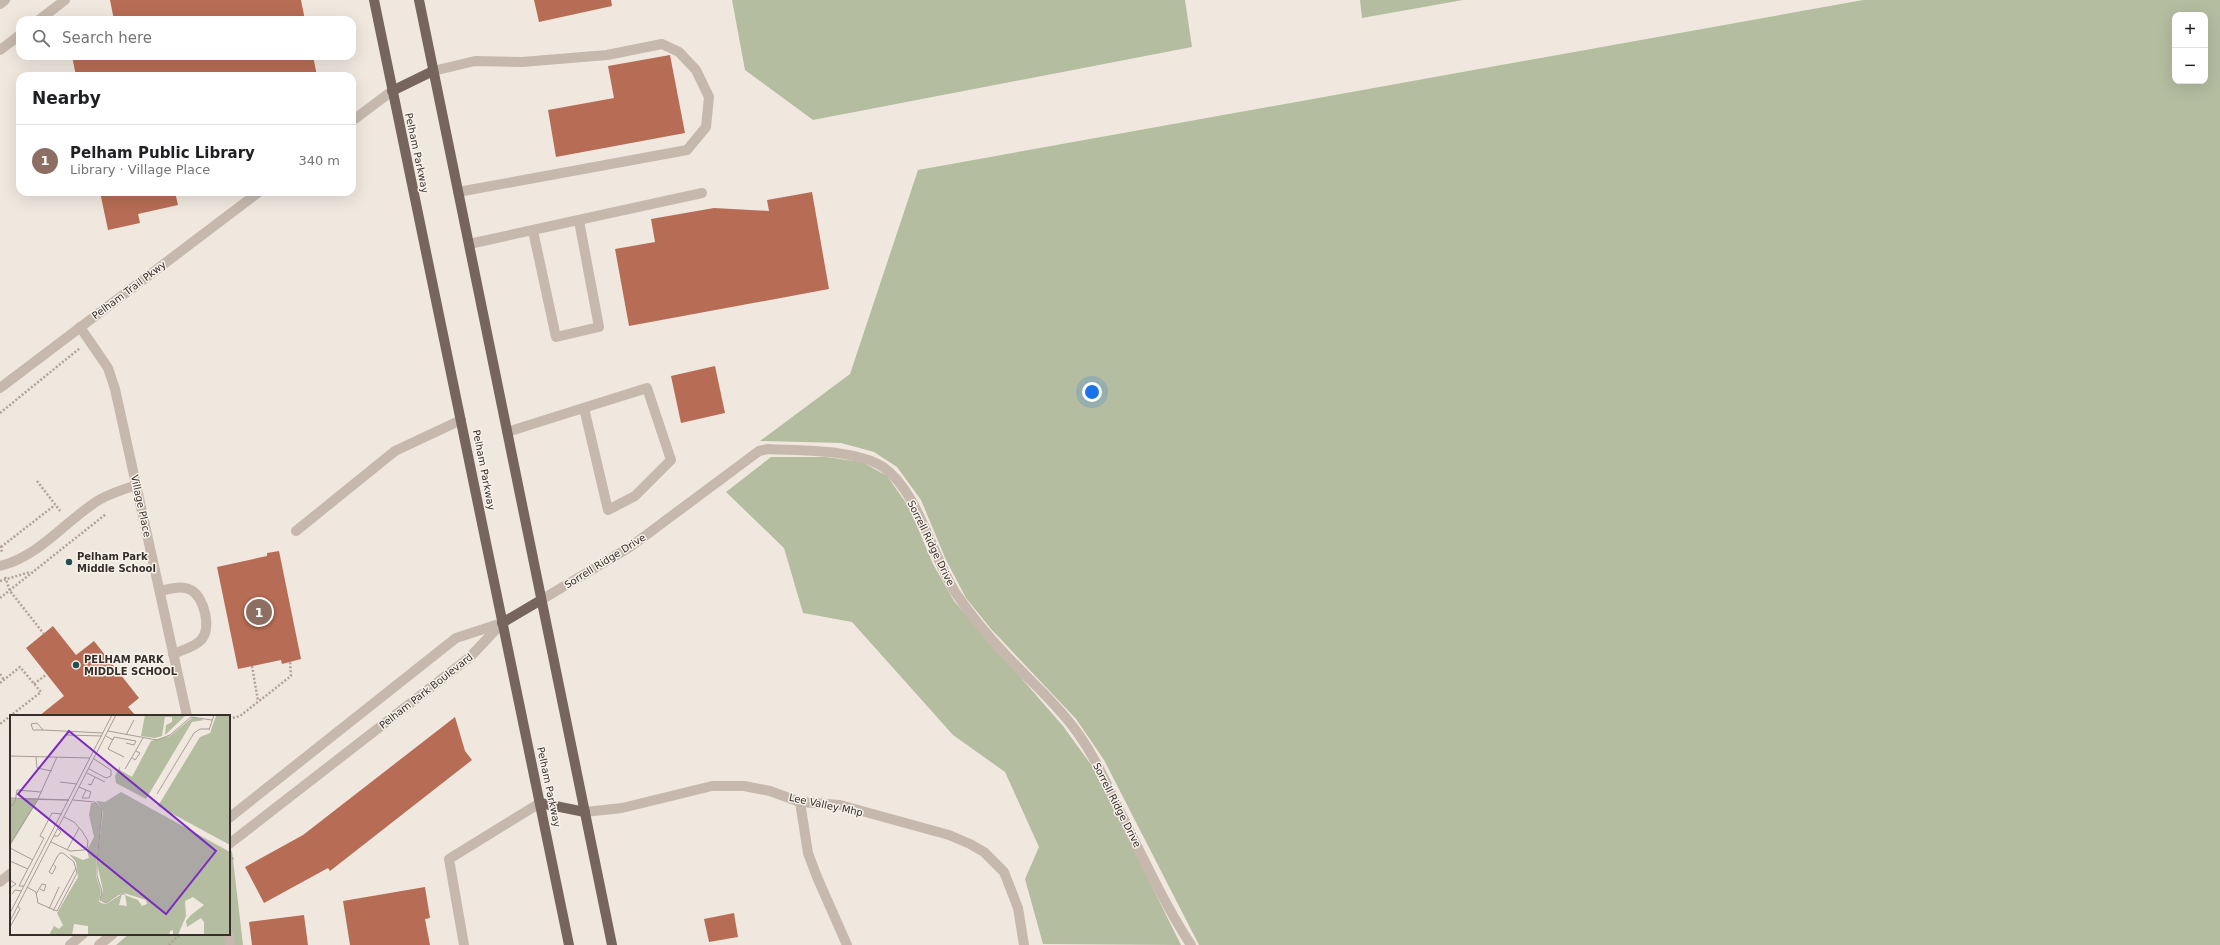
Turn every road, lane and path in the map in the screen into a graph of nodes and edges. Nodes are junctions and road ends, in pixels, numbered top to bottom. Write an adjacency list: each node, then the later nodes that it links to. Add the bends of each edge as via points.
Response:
1 (5, 0): 5 (street)
2 (65, 0): 6 (street)
3 (374, 0): 10 (main road, Pelham Parkway)
4 (419, 0): 9 (main road)
5 (0, 4)
6 (44, 16)
7 (16, 38): 8 (street)
8 (0, 50)
9 (433, 71): 10 (main road); 12 (main road); 12 (street, via 475,61 522,62 584,57 662,44 679,52 696,70 709,97 706,127 687,150)
10 (392, 91): 11 (street); 23 (main road, Pelham Parkway)
11 (356, 118)
12 (458, 192): 17 (main road)
13 (702, 193): 15 (street)
14 (254, 196): 18 (street, Pelham Trail Pkwy)
15 (579, 221): 16 (street); 16 (street, via 599,327 556,337)
16 (533, 231): 17 (street)
17 (469, 244): 24 (main road)
18 (80, 328): 19 (street, Village Place); 20 (street, Pelham Trail Pkwy)
19 (89, 340): 22 (path); 26 (street, Village Place, via 108,368 115,389)
20 (0, 388)
21 (584, 408): 21 (street, via 647,388 671,460 635,496 608,510); 24 (street)
22 (0, 412)
23 (461, 420): 30 (street, via 395,451); 40 (main road, Pelham Parkway)
24 (507, 432): 39 (main road)
25 (37, 481): 27 (path)
26 (137, 485): 29 (street, via 100,500); 37 (street, Village Place)
27 (55, 505): 29 (path); 32 (path)
28 (112, 509): 31 (path)
29 (69, 522): 31 (path); 33 (street, via 15,562)
30 (296, 530)
31 (79, 535): 34 (path)
32 (1, 547)
33 (0, 566)
34 (36, 569): 35 (path, via 22,576); 36 (path)
35 (0, 581)
36 (10, 590): 38 (path); 41 (path)
37 (160, 592): 42 (street, Village Place); 42 (street, via 176,587 190,589 199,597 206,622 207,630 200,641)
38 (0, 598)
39 (541, 600): 40 (main road); 58 (main road); 76 (street, Sorrell Ridge Drive, via 630,547 759,451 768,449 849,454 866,458 882,466 904,487 942,567 969,612 1074,727 1096,762)
40 (502, 623): 57 (main road, Pelham Parkway); 59 (street, via 456,638); 60 (street, Pelham Park Boulevard, via 470,657)
41 (44, 634)
42 (173, 654): 52 (street, Village Place)
43 (290, 662): 50 (path, via 291,676)
44 (252, 666): 50 (path)
45 (0, 674): 47 (path)
46 (47, 674): 49 (path)
47 (4, 680): 48 (path); 49 (path, via 20,667)
48 (0, 683)
49 (34, 684): 51 (path, via 41,692)
50 (258, 702): 54 (path, via 240,716)
51 (12, 715)
52 (187, 715)
53 (10, 716): 55 (path)
54 (230, 719)
55 (0, 724)
56 (800, 802): 58 (street, Lee Valley Mhp, via 770,791 744,786 712,786 622,808); 74 (street, via 808,853 816,877); 75 (street, Lee Valley Mhp, via 840,806 949,835 984,852 1004,872 1022,925)
57 (540, 803): 58 (main road); 71 (street, via 449,859); 72 (main road, Pelham Parkway)
58 (585, 812): 73 (main road)
59 (230, 817)
60 (230, 843)
61 (10, 874): 62 (street)
62 (0, 882)
63 (83, 935): 67 (street)
64 (112, 935): 68 (street)
65 (179, 935): 69 (path)
66 (229, 935): 70 (street)
67 (70, 945)
68 (99, 945)
69 (169, 945)
70 (230, 945)
71 (464, 945)
72 (569, 945)
73 (612, 945)
74 (848, 945)
75 (1024, 945)
76 (1191, 945)

